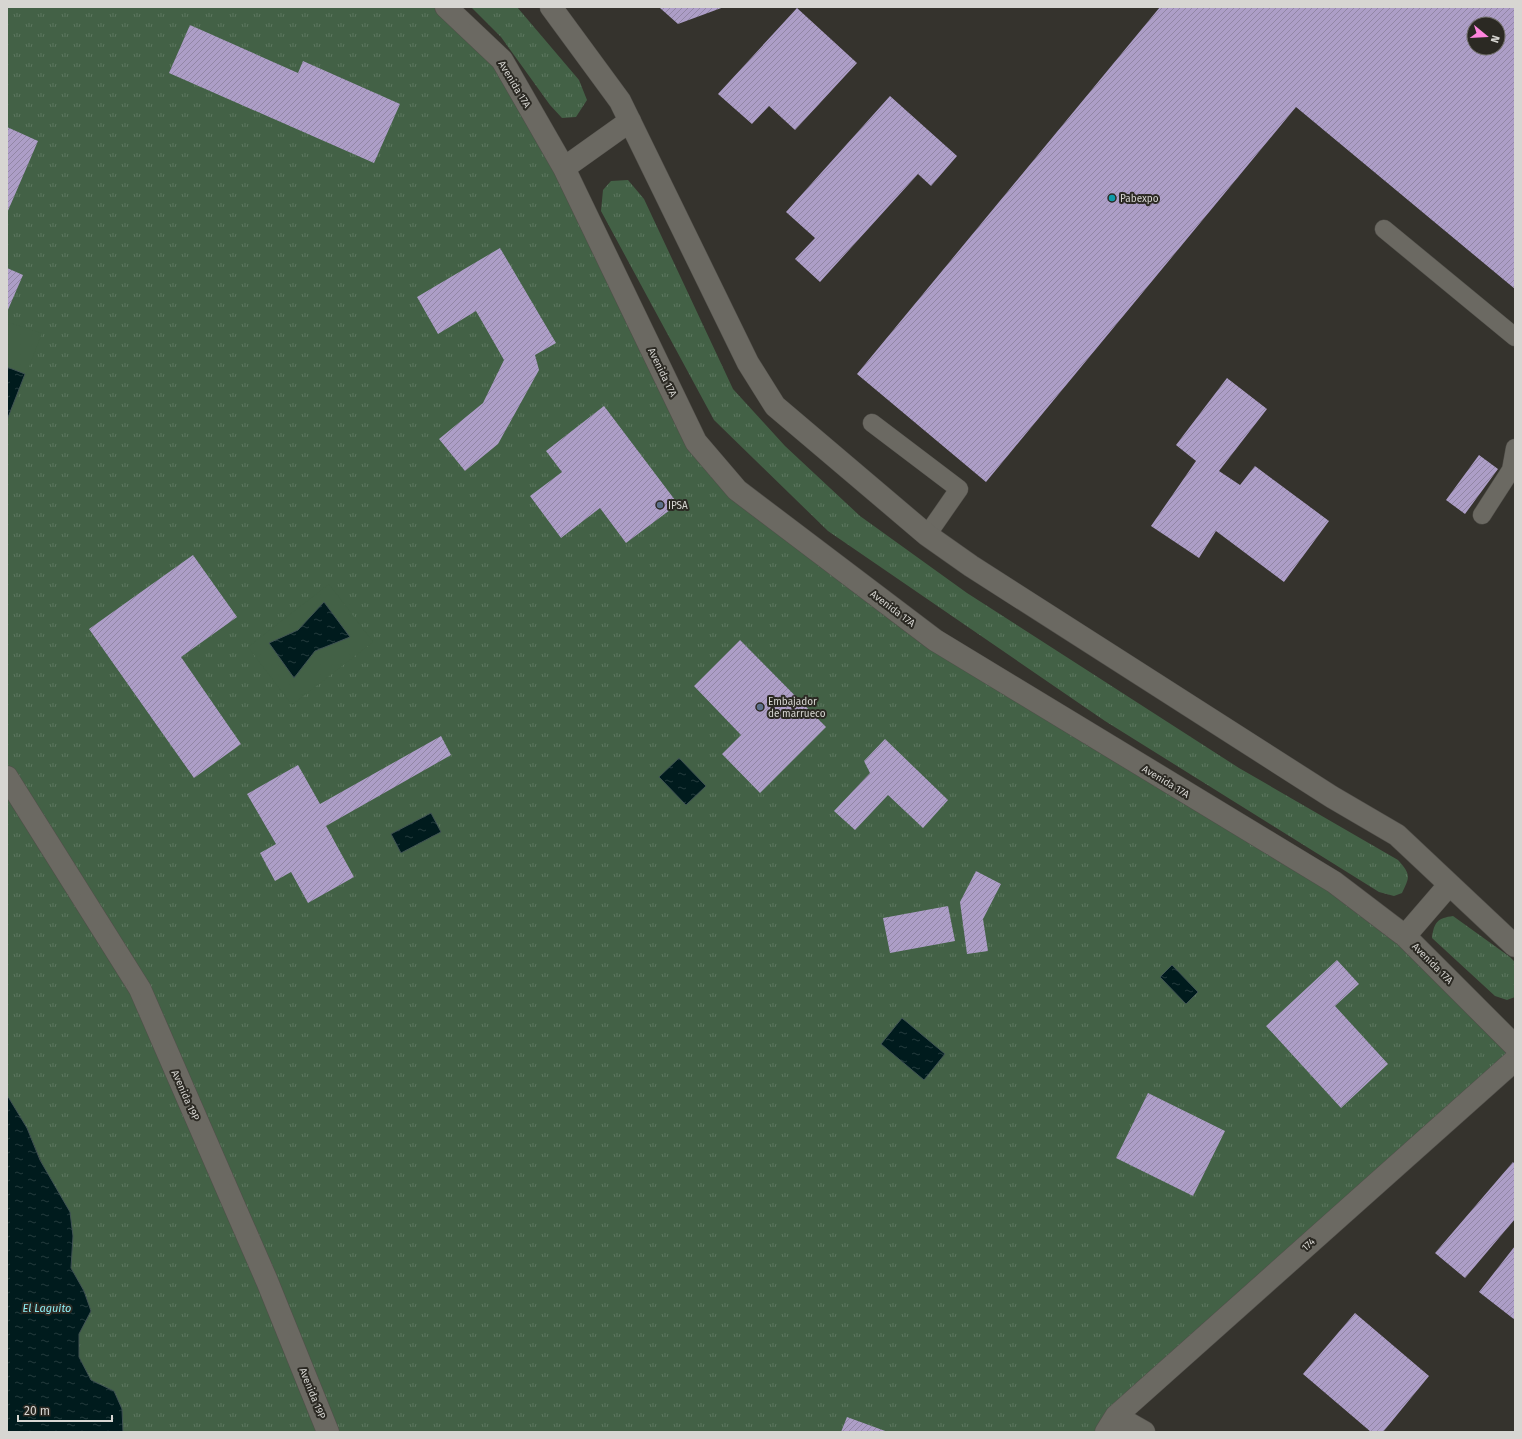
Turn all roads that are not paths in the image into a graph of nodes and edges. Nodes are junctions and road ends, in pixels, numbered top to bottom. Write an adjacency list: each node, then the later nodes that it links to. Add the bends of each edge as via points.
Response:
1 (446, 7): 4 (main road, Avenida 17A, via 502,60)
2 (550, 7): 3 (main road, via 620,101)
3 (630, 121): 4 (main road); 10 (main road, via 748,363 775,406)
4 (564, 168): 13 (main road, Avenida 17A, via 696,442 737,490 935,640 1334,882)
5 (1384, 230): 6 (lane)
6 (1515, 337)
7 (872, 423): 10 (lane, via 959,489)
8 (1515, 448): 9 (lane, via 1511,470)
9 (1482, 515)
10 (927, 535): 12 (main road, via 1332,797 1396,835)
11 (7, 777): 18 (main road, Avenida 19P, via 140,988 267,1281)
12 (1449, 885): 13 (main road); 14 (main road)
13 (1405, 936): 15 (main road, Avenida 17A)
14 (1515, 946)
15 (1515, 1046)
16 (1515, 1060): 17 (main road, 174)
17 (1111, 1424): 19 (main road)
18 (328, 1432)
19 (1144, 1432)

